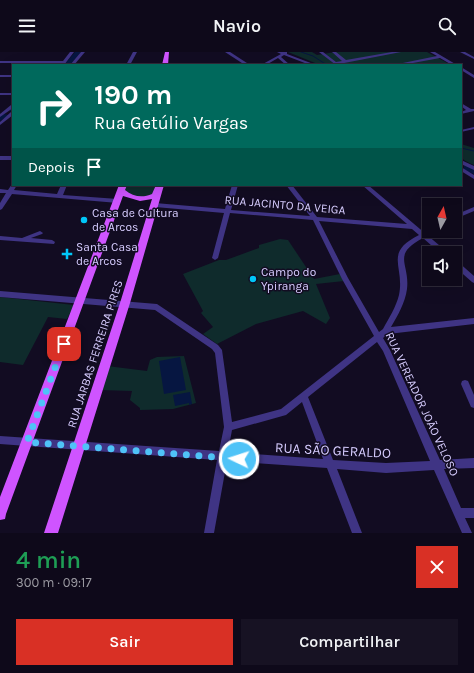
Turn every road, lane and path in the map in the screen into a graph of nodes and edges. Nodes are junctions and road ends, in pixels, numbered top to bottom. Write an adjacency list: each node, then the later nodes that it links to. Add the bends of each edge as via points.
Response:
1 (72, 52): 23 (street)
2 (82, 52): 24 (street)
3 (135, 52): 25 (street)
4 (168, 52): 26 (main road)
5 (172, 52): 26 (main road)
6 (227, 52): 27 (street)
7 (279, 52): 13 (street)
8 (321, 52): 31 (street)
9 (334, 52): 20 (street)
10 (365, 52): 15 (street)
11 (432, 52): 17 (street)
12 (462, 52): 18 (street)
13 (287, 53): 16 (street); 30 (street)
14 (398, 53): 15 (street)
15 (371, 56): 20 (street)
16 (279, 57): 28 (street); 29 (street)
17 (440, 57): 22 (street); 34 (street)
18 (474, 58)
19 (407, 59): 22 (street)
20 (345, 61): 31 (street)
21 (0, 62): 23 (street)
22 (412, 62): 32 (street); 33 (street)
23 (63, 64)
24 (73, 64)
25 (129, 64)
26 (168, 64)
27 (246, 64)
28 (266, 64)
29 (287, 64)
30 (312, 64)
31 (337, 64)
32 (401, 64)
33 (415, 64)
34 (453, 64)
35 (462, 69): 36 (street)
36 (473, 75): 39 (street)
37 (0, 76): 38 (street)
38 (12, 76)
39 (462, 76)
40 (0, 94): 41 (street)
41 (12, 94)
42 (462, 105): 44 (street)
43 (12, 107): 45 (street)
44 (472, 111): 47 (street)
45 (1, 113): 46 (street)
46 (12, 113)
47 (462, 113)
48 (12, 114): 49 (street)
49 (0, 124)
50 (474, 128): 51 (street)
51 (462, 131)
52 (0, 158): 53 (street)
53 (12, 158)
54 (463, 163): 55 (street)
55 (474, 168)
56 (462, 169): 57 (street)
57 (474, 178)
58 (13, 186): 65 (street)
59 (64, 186): 67 (street)
60 (235, 186): 71 (street)
61 (291, 186): 73 (street, RUA VEREADOR JOÃO VELOSO)
62 (367, 186): 74 (street)
63 (159, 188): 66 (main road, via 153,197 147,198); 68 (main road, RUA JARBAS FERREIRA PIRES)
64 (0, 191): 65 (street)
65 (10, 192): 67 (street); 69 (street)
66 (120, 194): 67 (street); 68 (main road, via 126,198 149,200); 87 (main road)
67 (59, 196)
68 (155, 204): 71 (street, RUA JACINTO DA VEIGA); 88 (main road, RUA JARBAS FERREIRA PIRES)
69 (0, 208)
70 (474, 209): 72 (street)
71 (228, 211): 73 (street, RUA JACINTO DA VEIGA); 83 (street)
72 (462, 214)
73 (314, 217): 74 (street, RUA JACINTO DA VEIGA); 91 (street, RUA VEREADOR JOÃO VELOSO)
74 (414, 227): 76 (street)
75 (40, 233): 80 (street)
76 (422, 234)
77 (422, 235): 90 (street, via 410,241 401,251 399,260 402,297)
78 (0, 238): 80 (street)
79 (426, 238): 82 (street)
80 (21, 240): 81 (street)
81 (52, 242)
82 (436, 246)
83 (215, 258)
84 (462, 269): 85 (street)
85 (474, 280)
86 (0, 294): 87 (street)
87 (80, 301): 88 (street); 97 (main road)
88 (125, 303): 95 (street, via 157,307 215,347 219,352); 98 (main road, RUA JARBAS FERREIRA PIRES)
89 (474, 321): 90 (street)
90 (386, 331): 91 (street)
91 (378, 337): 93 (street); 102 (street, RUA VEREADOR JOÃO VELOSO)
92 (465, 384): 94 (street)
93 (304, 397): 95 (street, via 283,412); 101 (street)
94 (474, 404)
95 (228, 427): 99 (street)
96 (0, 440): 97 (street, RUA SÃO GERALDO)
97 (27, 442): 98 (street, RUA SÃO GERALDO); 105 (main road)
98 (79, 446): 99 (street, RUA SÃO GERALDO); 106 (main road, RUA JARBAS FERREIRA PIRES)
99 (224, 458): 101 (street, RUA SÃO GERALDO); 107 (street)
100 (474, 463): 102 (street, RUA SÃO GERALDO)
101 (331, 465): 102 (street, RUA SÃO GERALDO, via 386,468); 108 (street)
102 (436, 466): 103 (street, RUA VEREADOR JOÃO VELOSO)
103 (458, 513): 104 (street); 109 (street, RUA VEREADOR JOÃO VELOSO)
104 (474, 513)
105 (0, 514)
106 (51, 533)
107 (209, 533)
108 (357, 533)
109 (466, 533)

